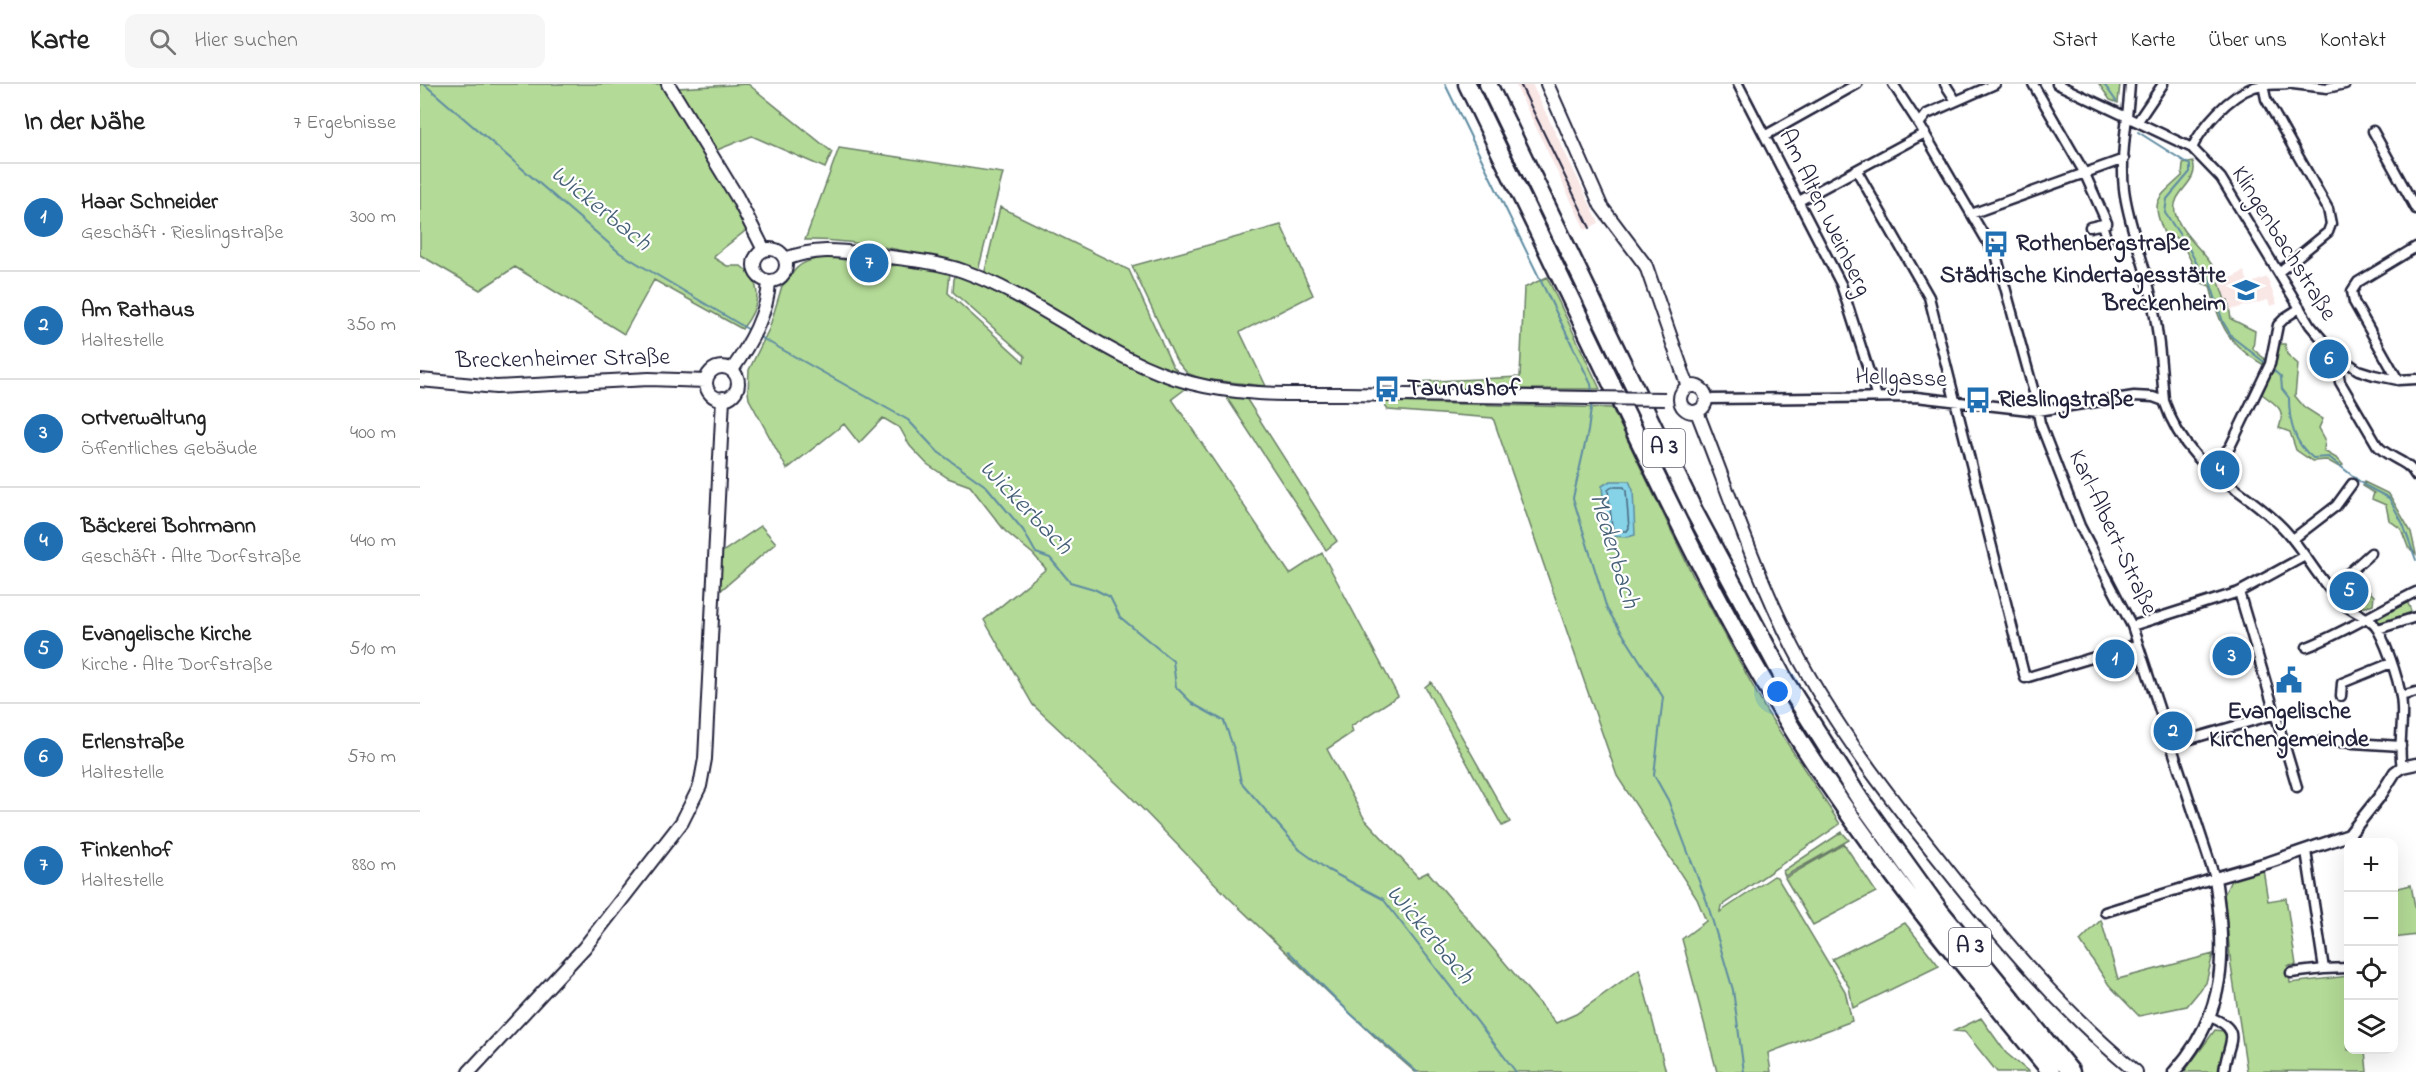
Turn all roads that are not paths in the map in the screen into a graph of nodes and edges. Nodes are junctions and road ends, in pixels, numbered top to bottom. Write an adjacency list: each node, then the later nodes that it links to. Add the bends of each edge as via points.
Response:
1 (668, 84): 36 (main road)
2 (1467, 84): 82 (highway, A 3, via 1709,581 1770,692 1845,808)
3 (1488, 84): 82 (highway, A 3, via 1726,574 1785,681 1861,801)
4 (1547, 84): 47 (main road, via 1601,206 1646,266)
5 (1738, 84): 24 (street, Am Alten Weinberg)
6 (1857, 84): 24 (street)
7 (1893, 84): 21 (street, Karl-Albert-Straße)
8 (1945, 84): 18 (street)
9 (1995, 84): 18 (street)
10 (2033, 84): 28 (street)
11 (2057, 84): 19 (street, Klingenbachstraße)
12 (2130, 84): 19 (street)
13 (2163, 84): 20 (street)
14 (2287, 84): 17 (street)
15 (2293, 84): 16 (street, via 2327,88)
16 (2345, 84)
17 (2268, 85): 25 (street, via 2247,90 2219,112); 38 (street, via 2266,99 2328,209 2331,224 2328,232)
18 (1956, 101): 21 (street, via 1927,114)
19 (2128, 116): 20 (street, Klingenbachstraße); 26 (street)
20 (2138, 121): 25 (street, Klingenbachstraße)
21 (1919, 124): 23 (street, Karl-Albert-Straße)
22 (2373, 131): 30 (street)
23 (1924, 133): 27 (street); 31 (street, Karl-Albert-Straße)
24 (1766, 135): 29 (street, Am Alten Weinberg)
25 (2192, 148): 38 (street, Klingenbachstraße, via 2221,178)
26 (2124, 159): 28 (street); 53 (street, via 2124,189 2158,325)
27 (1857, 171): 29 (street); 52 (street, via 1929,297)
28 (2084, 172): 31 (street); 32 (street, via 2107,223)
29 (1799, 201): 48 (street, Am Alten Weinberg, via 1841,284)
30 (2416, 209)
31 (1971, 214): 54 (street, Karl-Albert-Straße, via 1992,247 2001,271)
32 (2102, 224): 33 (street); 34 (street)
33 (2090, 228)
34 (2107, 241)
35 (2416, 247): 44 (street, via 2358,282 2352,291 2354,302)
36 (764, 249): 37 (main road, via 774,249); 39 (main road, via 755,259 754,269)
37 (785, 259): 39 (main road, via 783,274); 50 (main road, bridge, via 831,249 956,269 996,286 1149,369 1216,388 1269,394)
38 (2278, 272): 40 (street, Klingenbachstraße)
39 (769, 280): 42 (main road, via 767,298 751,340)
40 (2300, 308): 41 (street, Klingenbachstraße); 56 (street, via 2278,325 2269,366 2230,447)
41 (2340, 359): 44 (street, Klingenbachstraße, via 2374,375); 57 (street, via 2340,382 2377,445 2410,466)
42 (732, 370): 46 (main road, via 713,369); 49 (main road, via 737,387)
43 (420, 380): 46 (main road, Breckenheimer Straße, via 496,387 650,379)
44 (2398, 380): 45 (street, Klingenbachstraße)
45 (2416, 380)
46 (706, 381): 49 (main road, via 711,394)
47 (1688, 387): 50 (main road); 51 (main road, via 1698,387)
48 (1877, 397): 51 (street, Hellgasse); 52 (street, Hellgasse)
49 (723, 398): 90 (main road, via 705,759 698,793 682,822 584,948)
50 (1679, 399): 55 (main road, via 1686,411)
51 (1706, 399): 55 (main road)
52 (1955, 400): 54 (street, Hellgasse); 69 (street, via 2025,678)
53 (2164, 401): 54 (street, Hellgasse, via 2134,396); 56 (street, via 2179,434)
54 (2038, 411): 67 (street, Karl-Albert-Straße, via 2080,526)
55 (1697, 412): 93 (main road, via 1793,646 1848,741 2018,957 2078,1022)
56 (2209, 470): 59 (street, via 2270,516)
57 (2416, 476)
58 (2352, 484): 59 (street, via 2336,506)
59 (2293, 539): 61 (street)
60 (2372, 553): 62 (street)
61 (2305, 556): 62 (street); 63 (street)
62 (2331, 589): 66 (street, via 2342,603)
63 (2239, 592): 67 (street); 75 (street)
64 (2416, 592): 66 (street)
65 (2416, 617): 68 (street)
66 (2366, 618): 68 (street); 70 (street)
67 (2132, 626): 69 (street, Karl-Albert-Straße)
68 (2378, 629): 71 (street)
69 (2138, 644): 77 (street, Karl-Albert-Straße)
70 (2307, 647)
71 (2391, 663): 73 (street, via 2342,683); 74 (street)
72 (2416, 692): 74 (street)
73 (2341, 696)
74 (2401, 696): 78 (street)
75 (2276, 714): 77 (street); 81 (street)
76 (2322, 741): 78 (street)
77 (2170, 745): 84 (street, Karl-Albert-Straße)
78 (2401, 746): 80 (street)
79 (2416, 764): 80 (street)
80 (2402, 767): 83 (street, via 2352,832)
81 (2297, 787)
82 (1866, 824): 91 (highway, A 3, via 1927,921); 92 (highway, A 3)
83 (2306, 850): 84 (street); 87 (street)
84 (2215, 878): 85 (street); 89 (street, via 2222,960)
85 (2105, 912)
86 (2344, 968): 87 (street)
87 (2324, 969): 88 (street)
88 (2291, 973)
89 (2210, 1017): 94 (street, via 2193,1050); 95 (street, via 2228,1026 2232,1033)
90 (469, 1072)
91 (2051, 1072)
92 (2071, 1072)
93 (2136, 1072)
94 (2174, 1072)
95 (2224, 1072)

